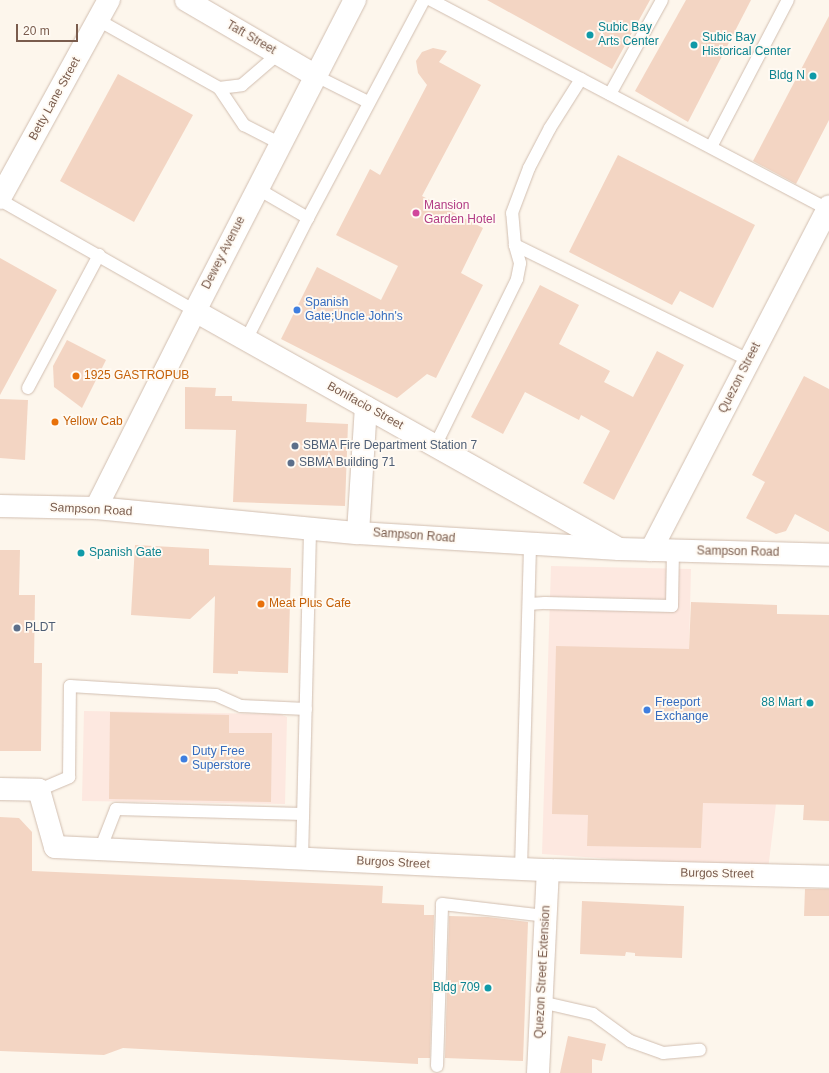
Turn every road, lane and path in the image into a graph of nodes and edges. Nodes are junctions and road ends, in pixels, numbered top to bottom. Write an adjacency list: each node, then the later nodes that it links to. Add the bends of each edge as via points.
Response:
1 (109, 0): 8 (street, Betty Lane Street)
2 (186, 0): 9 (street, Taft Street)
3 (355, 0): 10 (street, Dewey Avenue)
4 (424, 0): 14 (lane)
5 (431, 0): 11 (lane)
6 (662, 0): 13 (lane)
7 (788, 0): 16 (lane)
8 (98, 20): 12 (lane); 18 (street, Betty Lane Street)
9 (278, 54): 10 (street, Taft Street); 12 (lane, via 242,85)
10 (316, 76): 14 (lane); 15 (street, Dewey Avenue)
11 (581, 79): 13 (lane); 21 (lane, via 550,128 529,168 512,213)
12 (218, 88): 15 (lane, via 244,125)
13 (610, 94): 16 (lane)
14 (368, 102): 20 (lane)
15 (281, 144): 17 (street, Dewey Avenue)
16 (711, 147): 19 (lane)
17 (258, 188): 20 (lane); 23 (street, Dewey Avenue)
18 (0, 199): 22 (lane)
19 (828, 208): 25 (street, Quezon Street)
20 (308, 218): 24 (lane)
21 (515, 244): 25 (lane); 28 (lane, via 520,263 517,279)
22 (99, 255): 23 (lane); 26 (lane)
23 (195, 311): 24 (street, Bonifacio Street); 30 (street, Dewey Avenue)
24 (246, 340): 27 (street, Bonifacio Street)
25 (750, 360): 35 (street, Quezon Street)
26 (28, 388)
27 (366, 407): 28 (street, Bonifacio Street); 32 (street)
28 (435, 446): 34 (street, Bonifacio Street)
29 (0, 506): 30 (street, Sampson Road)
30 (96, 508): 31 (street, Sampson Road)
31 (310, 528): 32 (street, Sampson Road); 39 (lane)
32 (358, 533): 33 (street, Sampson Road)
33 (530, 544): 34 (street, Sampson Road); 38 (lane)
34 (619, 549): 35 (street, Sampson Road)
35 (651, 550): 36 (street, Sampson Road)
36 (673, 551): 37 (street, Sampson Road); 38 (lane, via 672,606)
37 (829, 555)
38 (529, 604): 45 (lane)
39 (306, 709): 41 (lane, via 241,706 216,695 70,686 69,776); 42 (lane)
40 (0, 789): 41 (street)
41 (39, 790): 43 (street, Burgos Street, via 55,847)
42 (303, 814): 43 (lane, via 116,809); 44 (lane)
43 (100, 850): 44 (street, Burgos Street)
44 (302, 859): 45 (street, Burgos Street)
45 (521, 869): 46 (street, Burgos Street)
46 (548, 870): 47 (street, Burgos Street); 48 (street, Quezon Street Extension)
47 (829, 877)
48 (545, 916): 49 (street, Quezon Street Extension); 51 (lane, via 442,904)
49 (541, 1002): 50 (lane, via 593,1014 630,1041 663,1053); 52 (street, Quezon Street Extension)
50 (700, 1050)
51 (437, 1066)
52 (538, 1073)

